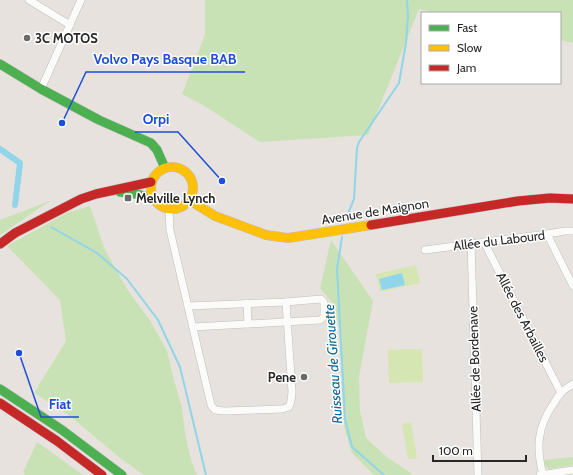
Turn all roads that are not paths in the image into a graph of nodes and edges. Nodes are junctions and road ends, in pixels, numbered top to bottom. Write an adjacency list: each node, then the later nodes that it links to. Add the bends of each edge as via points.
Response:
1 (30, 0): 3 (street)
2 (81, 0): 3 (street)
3 (70, 26): 5 (street)
4 (0, 64): 5 (street)
5 (41, 89): 6 (street, via 99,120 151,143 158,150)
6 (164, 168): 7 (street, via 156,174); 11 (street, via 178,168 189,176 192,189)
7 (152, 182): 8 (street); 9 (street, via 151,193)
8 (110, 191): 9 (street); 17 (street, via 81,199 15,233)
9 (154, 198): 12 (street)
10 (573, 199): 11 (street, Avenue de Maignon, via 518,201 288,238 266,235 215,216)
11 (189, 200): 12 (street, via 180,207)
12 (169, 209): 22 (street, via 170,230)
13 (573, 231): 14 (street, Allée du Labourd)
14 (547, 234): 15 (street, Allée du Labourd); 19 (street)
15 (484, 242): 16 (street, Allée du Labourd); 28 (street, Allée des Arbailles)
16 (471, 243): 18 (street, Allée du Labourd); 33 (street, Allée de Bordenave)
17 (0, 244)
18 (424, 250)
19 (573, 286)
20 (286, 302): 21 (street); 23 (street); 23 (street, via 321,299 324,302 324,317 320,320)
21 (247, 303): 22 (street); 24 (street)
22 (188, 306): 25 (street)
23 (288, 322): 24 (street); 25 (street, via 292,392 289,408 282,409 215,410 211,405)
24 (248, 324): 25 (street)
25 (193, 327)
26 (573, 384): 28 (street)
27 (0, 389): 32 (street, via 62,430)
28 (561, 392): 35 (street, via 547,414 541,431 539,456)
29 (0, 403): 31 (street)
30 (573, 470): 35 (street)
31 (102, 475)
32 (122, 475)
33 (478, 475)
34 (539, 475): 35 (street)
35 (542, 475)

